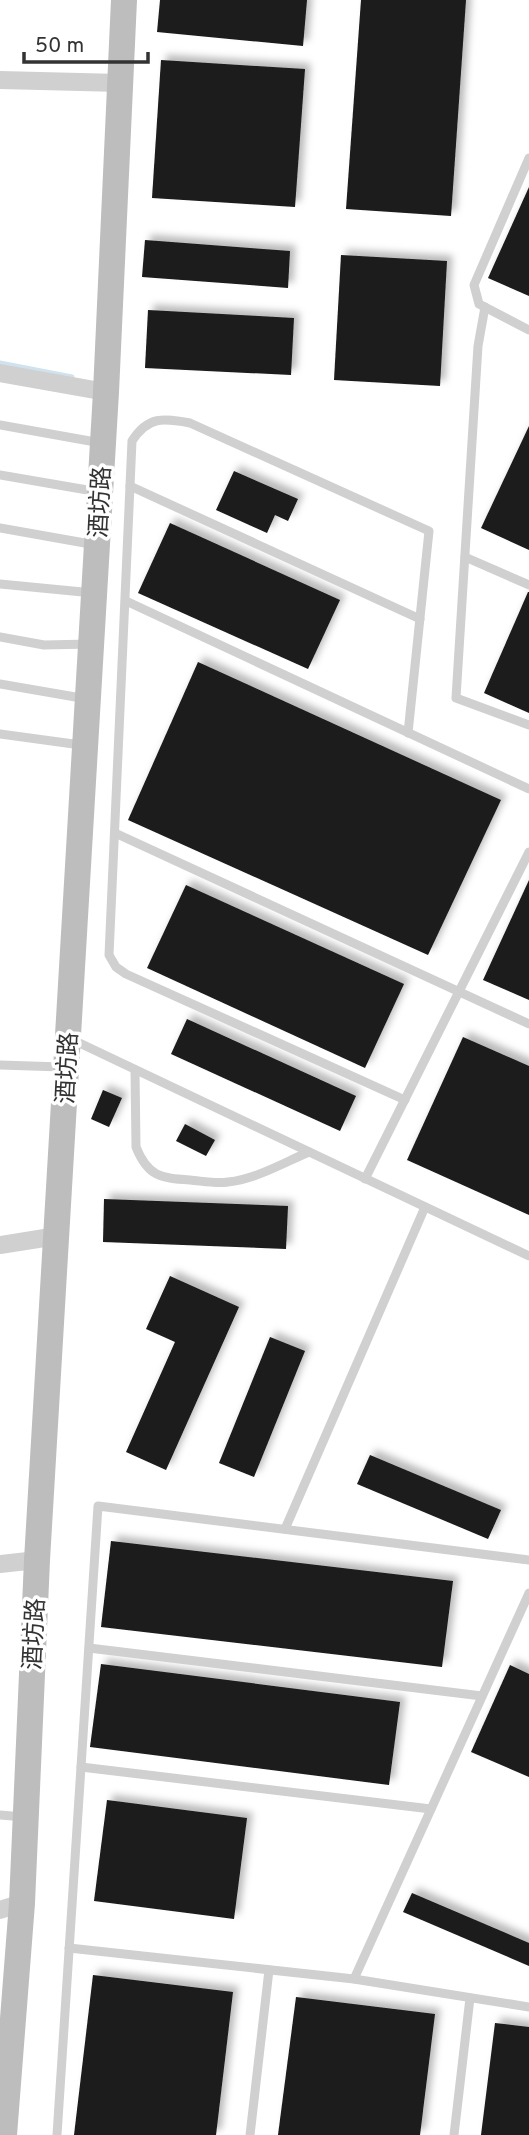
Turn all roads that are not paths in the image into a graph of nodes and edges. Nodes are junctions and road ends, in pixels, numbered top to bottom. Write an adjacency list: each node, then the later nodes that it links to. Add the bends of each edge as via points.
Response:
1 (124, 0): 3 (street, 酒坊路)
2 (0, 80): 3 (street)
3 (120, 83): 8 (street, 酒坊路)
4 (529, 158): 5 (lane, via 474,285 479,304)
5 (485, 307): 6 (lane); 16 (lane, via 478,346)
6 (529, 330)
7 (0, 373): 8 (street)
8 (106, 392): 10 (street, 酒坊路)
9 (0, 425): 10 (lane)
10 (103, 443): 13 (street, 酒坊路)
11 (0, 475): 13 (lane)
12 (130, 486): 20 (lane); 21 (lane); 21 (lane, via 132,441 140,428 158,419 174,420 190,423 429,531)
13 (100, 492): 15 (street, 酒坊路)
14 (0, 528): 15 (lane)
15 (97, 545): 19 (street, 酒坊路)
16 (465, 556): 18 (lane); 26 (lane, via 456,698)
17 (0, 584): 19 (lane)
18 (529, 585)
19 (94, 594): 23 (street, 酒坊路)
20 (126, 601): 27 (lane); 31 (lane)
21 (420, 619): 27 (lane)
22 (0, 637): 23 (lane, via 44,645)
23 (92, 644): 25 (street, 酒坊路)
24 (0, 684): 25 (lane)
25 (89, 699): 29 (street, 酒坊路)
26 (529, 726)
27 (408, 733): 30 (lane)
28 (0, 734): 29 (lane)
29 (86, 746): 36 (street, 酒坊路)
30 (529, 789)
31 (115, 833): 34 (lane); 40 (lane, via 109,956 116,967)
32 (529, 852): 33 (lane)
33 (526, 863): 34 (lane)
34 (459, 991): 35 (lane); 40 (lane)
35 (529, 1024)
36 (69, 1039): 38 (street, 酒坊路); 39 (lane)
37 (0, 1065): 38 (lane)
38 (68, 1068): 44 (street, 酒坊路)
39 (135, 1070): 41 (lane); 41 (lane, via 136,1147 150,1170 162,1178 227,1182)
40 (405, 1100): 42 (lane)
41 (309, 1152): 42 (lane)
42 (365, 1179): 43 (lane)
43 (425, 1207): 46 (lane); 47 (lane)
44 (57, 1236): 45 (street); 48 (street, 酒坊路)
45 (0, 1245)
46 (529, 1256)
47 (285, 1529): 49 (lane); 52 (lane, via 98,1506)
48 (37, 1560): 50 (street); 56 (street, 酒坊路)
49 (529, 1560)
50 (0, 1564)
51 (529, 1593): 53 (lane)
52 (89, 1648): 53 (lane); 54 (lane)
53 (482, 1696): 55 (lane)
54 (81, 1767): 55 (lane); 58 (lane)
55 (431, 1809): 60 (lane)
56 (13, 1816): 57 (street, 酒坊路)
57 (11, 1906): 63 (street, 酒坊路)
58 (69, 1948): 59 (lane); 64 (lane)
59 (269, 1970): 60 (lane); 65 (lane)
60 (354, 1979): 61 (lane)
61 (470, 1998): 62 (lane); 66 (lane)
62 (529, 2007)
63 (4, 2135)
64 (57, 2135)
65 (250, 2135)
66 (454, 2135)

